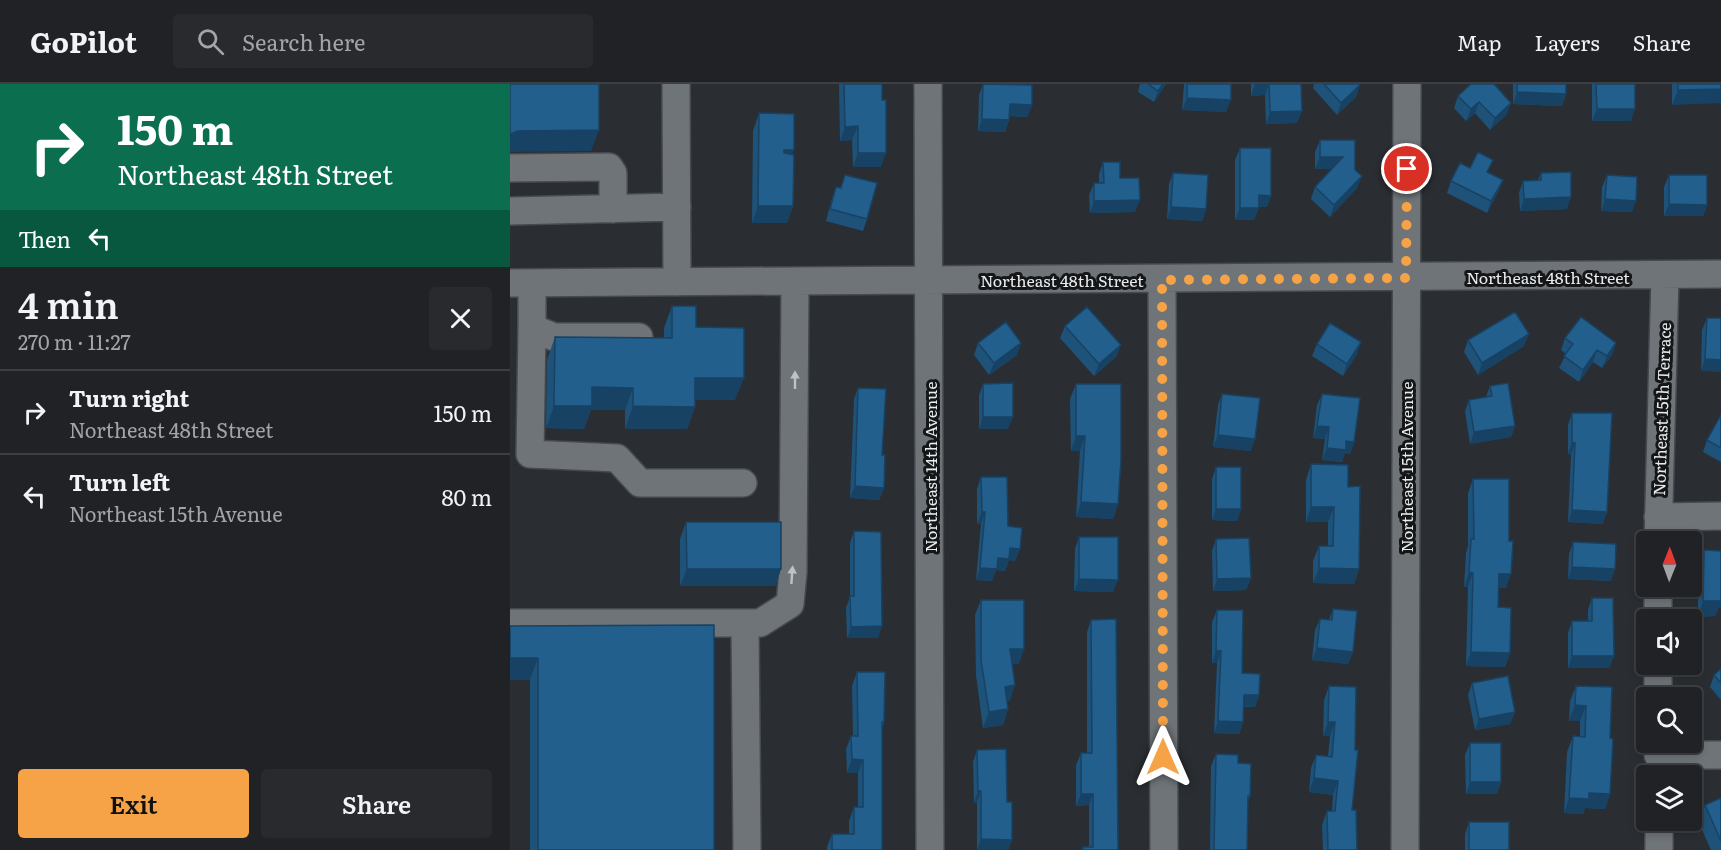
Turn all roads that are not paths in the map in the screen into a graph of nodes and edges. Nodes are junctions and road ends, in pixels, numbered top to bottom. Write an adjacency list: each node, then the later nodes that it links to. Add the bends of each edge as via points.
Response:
1 (676, 84): 5 (street)
2 (928, 84): 11 (street, Northeast 14th Avenue)
3 (1407, 84): 10 (street, Northeast 15th Avenue)
4 (510, 168): 6 (street, via 609,167 613,173)
5 (677, 207): 6 (street); 14 (street)
6 (613, 209): 7 (street)
7 (510, 211)
8 (1721, 274): 9 (street, Northeast 48th Street)
9 (1665, 276): 10 (street, Northeast 48th Street); 20 (street, Northeast 15th Terrace)
10 (1406, 278): 12 (street, Northeast 48th Street); 29 (street, Northeast 15th Avenue)
11 (930, 280): 12 (street, Northeast 48th Street); 13 (street, Northeast 48th Street); 27 (street, Northeast 14th Avenue)
12 (1162, 280): 28 (street)
13 (795, 281): 14 (street, Northeast 48th Street); 22 (street, one-way to 13, via 760,623 789,604 793,572)
14 (677, 282): 15 (street, Northeast 48th Street)
15 (521, 283): 16 (street)
16 (532, 328): 17 (street, via 554,337); 18 (street, via 530,454 617,458 640,483)
17 (639, 337)
18 (743, 483)
19 (1721, 516): 20 (street)
20 (1658, 529)
21 (510, 623): 22 (street)
22 (745, 623): 26 (street)
23 (1721, 755): 24 (street)
24 (1658, 758)
25 (1659, 831): 30 (street)
26 (747, 850)
27 (930, 850)
28 (1164, 850)
29 (1405, 850)
30 (1659, 850)

